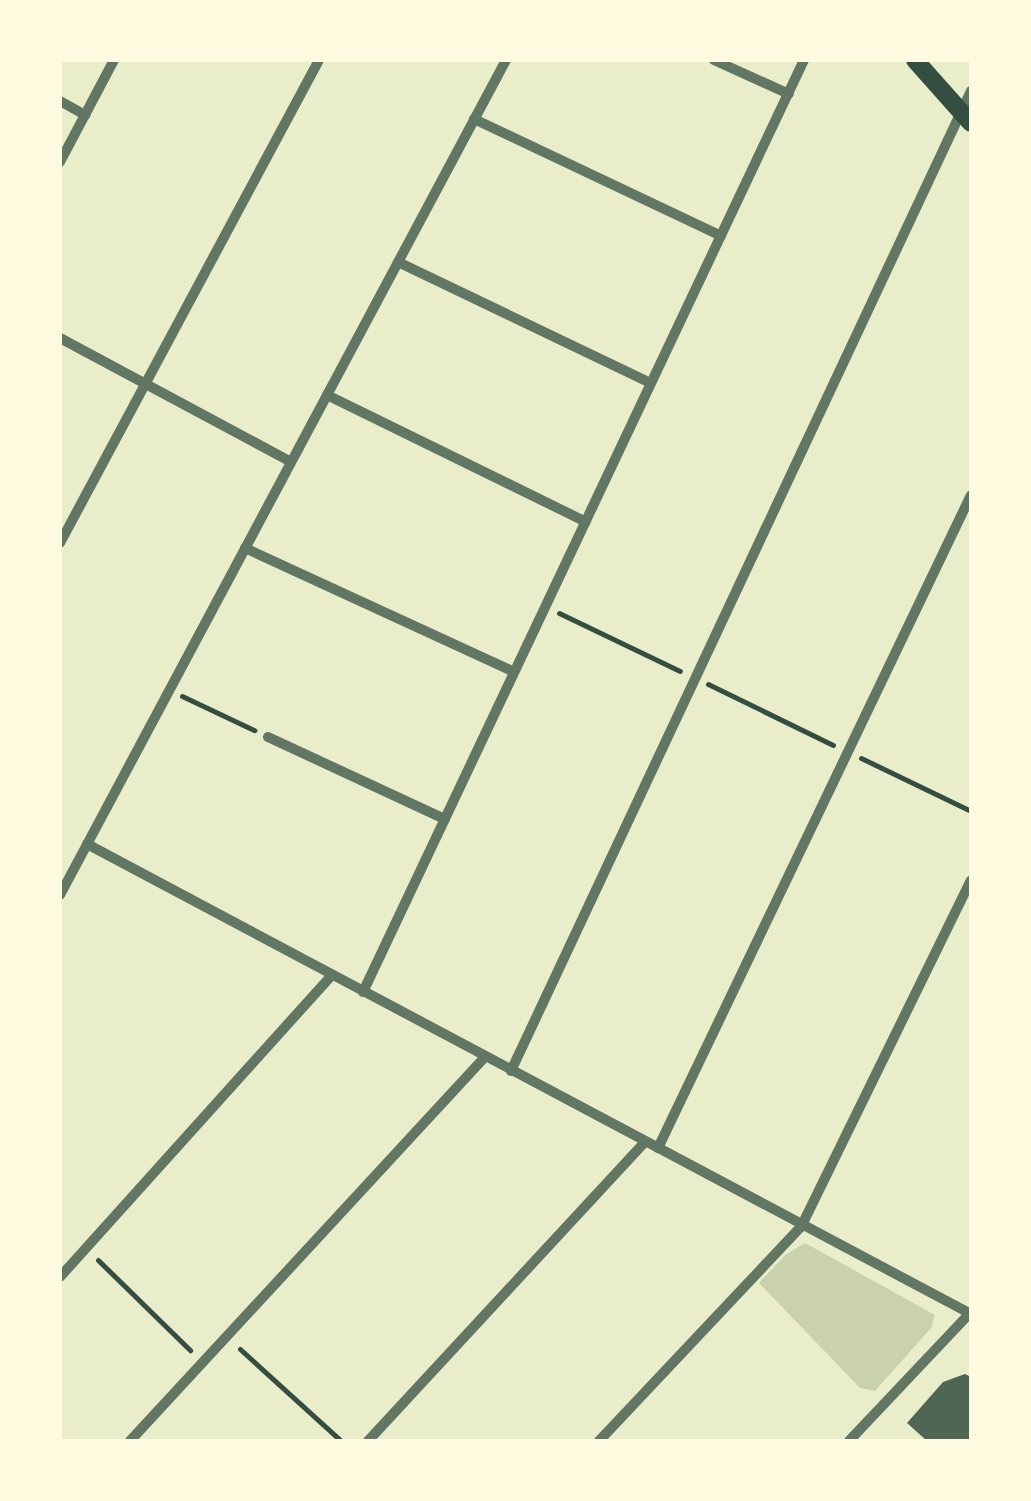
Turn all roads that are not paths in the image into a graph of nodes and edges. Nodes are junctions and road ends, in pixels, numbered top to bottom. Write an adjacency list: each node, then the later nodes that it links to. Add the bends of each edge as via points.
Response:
1 (114, 60): 10 (street)
2 (319, 60): 18 (street)
3 (506, 60): 12 (street)
4 (714, 60): 8 (street)
5 (804, 60): 8 (street)
6 (915, 60): 11 (main road)
7 (971, 92): 11 (street)
8 (788, 94): 14 (street)
9 (60, 101): 10 (street)
10 (85, 114): 13 (street)
11 (966, 117): 34 (street)
12 (474, 120): 14 (street); 15 (street)
13 (60, 162)
14 (721, 236): 17 (street)
15 (398, 262): 17 (street); 19 (street)
16 (60, 338): 18 (street)
17 (652, 383): 22 (street)
18 (146, 384): 20 (street); 23 (street)
19 (326, 396): 20 (street); 22 (street)
20 (292, 462): 24 (street)
21 (971, 495): 36 (street)
22 (586, 522): 25 (street)
23 (60, 543)
24 (245, 548): 25 (street); 28 (street)
25 (514, 672): 27 (street)
26 (268, 737): 27 (street)
27 (445, 818): 32 (street)
28 (87, 844): 30 (street); 31 (street)
29 (971, 880): 37 (street)
30 (60, 894)
31 (332, 975): 32 (street); 38 (street)
32 (363, 992): 33 (street)
33 (485, 1057): 34 (street); 40 (street)
34 (510, 1071): 35 (street)
35 (645, 1142): 36 (street); 41 (street)
36 (658, 1148): 37 (street)
37 (801, 1227): 39 (street); 42 (street)
38 (60, 1277)
39 (971, 1313): 43 (street)
40 (130, 1441)
41 (368, 1441)
42 (599, 1441)
43 (849, 1441)

